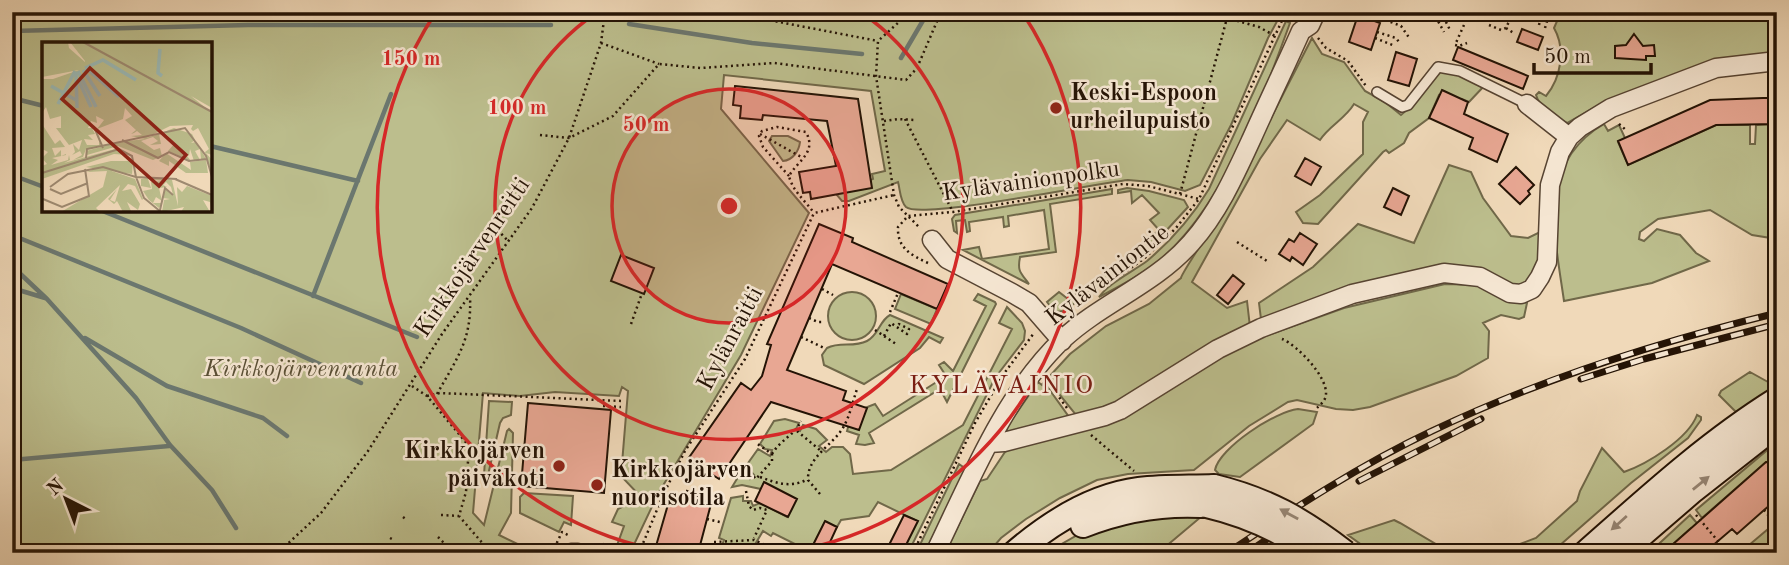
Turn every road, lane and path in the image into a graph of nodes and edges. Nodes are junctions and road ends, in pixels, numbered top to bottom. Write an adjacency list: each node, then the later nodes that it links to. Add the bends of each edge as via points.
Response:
1 (606, 12): 35 (path, Kirkkojärvenreitti)
2 (727, 12): 33 (path)
3 (909, 12): 33 (path)
4 (941, 12): 40 (path, via 917,68 906,80)
5 (1207, 12): 17 (path)
6 (1286, 12): 30 (path)
7 (1302, 12): 26 (street, Kylävainiontie, via 1298,20)
8 (1316, 12): 26 (street, Kylävainiontie)
9 (1365, 12): 32 (path, via 1401,26)
10 (1433, 12): 28 (path)
11 (1441, 12): 25 (path)
12 (1471, 12): 19 (path)
13 (1477, 12): 18 (path)
14 (1542, 12): 22 (path)
15 (1550, 12): 24 (path)
16 (1510, 15): 23 (path)
17 (1227, 18): 30 (path); 54 (path)
18 (1479, 19)
19 (1473, 20)
20 (1464, 25): 36 (path, via 1455,45)
21 (1489, 25): 23 (path)
22 (1539, 25)
23 (1506, 28): 29 (path)
24 (1545, 28)
25 (1450, 30)
26 (1309, 32): 41 (path, via 1348,61); 80 (street, Kylävainiontie, via 1230,185 1190,244 1157,274)
27 (1377, 32): 34 (path)
28 (1444, 33)
29 (1515, 34)
30 (1276, 36): 56 (path)
31 (1375, 38): 37 (path)
32 (1410, 39)
33 (878, 41): 40 (path)
34 (1399, 42)
35 (601, 43): 39 (path); 51 (path, Kirkkojärvenreitti)
36 (1467, 43)
37 (1395, 46)
38 (1777, 61): 50 (street, via 1716,68 1612,108)
39 (659, 64): 40 (path, via 701,68 774,63); 51 (path, via 613,116)
40 (876, 76): 45 (path)
41 (1377, 92): 42 (lane, via 1402,107 1408,105 1438,67 1460,71)
42 (1527, 104): 50 (street)
43 (905, 119): 44 (path); 45 (path); 57 (path)
44 (915, 120)
45 (884, 121): 55 (path)
46 (1620, 123): 47 (path)
47 (1626, 130)
48 (760, 134): 52 (path); 52 (path, via 777,127 806,132 810,149); 53 (path, via 763,147)
49 (540, 135): 51 (path)
50 (1569, 137): 76 (street, via 1550,186 1546,262 1532,289 1510,293 1480,277 1444,274 1352,294)
51 (569, 138): 62 (path, Kirkkojärvenreitti, via 532,208)
52 (804, 159): 53 (path)
53 (789, 176): 58 (path)
54 (1180, 194): 56 (path, Kylävainionpolku); 57 (path, Kylävainionpolku, via 1122,184)
55 (894, 195): 58 (path); 59 (path)
56 (1199, 199): 65 (path, via 1146,257)
57 (953, 212): 59 (path, Kylävainionpolku)
58 (814, 213): 131 (path, Kylänraitti, via 745,359 673,474)
59 (908, 216): 61 (path)
60 (490, 222): 62 (path)
61 (932, 240): 80 (street, via 947,259 1029,303)
62 (508, 241): 68 (path, Kirkkojärvenreitti)
63 (1237, 242): 64 (path)
64 (1267, 261)
65 (1107, 285)
66 (822, 289): 69 (path)
67 (898, 293): 71 (path)
68 (470, 295): 83 (path, Kirkkojärvenreitti); 86 (path, via 471,321 464,345)
69 (833, 295)
70 (641, 296): 74 (path)
71 (890, 312)
72 (809, 318): 73 (path)
73 (824, 321)
74 (631, 324)
75 (898, 326): 78 (path, via 891,323)
76 (1261, 328): 92 (path, via 1304,354 1321,378 1326,393); 99 (street, via 1120,410)
77 (875, 330): 78 (path)
78 (884, 336): 81 (path)
79 (801, 337): 82 (path)
80 (1062, 341): 99 (street, Kylävainiontie)
81 (896, 344)
82 (824, 348)
83 (410, 385): 87 (path); 123 (path, Kirkkojärvenreitti, via 321,513)
84 (857, 389): 100 (path, via 845,426)
85 (1056, 393): 93 (path)
86 (437, 394): 87 (path); 89 (path)
87 (427, 396): 114 (path, via 469,446 466,492)
88 (1777, 400): 137 (main road, one-way to 137, via 1714,444)
89 (622, 401)
90 (603, 406): 91 (path)
91 (621, 407)
92 (1317, 408)
93 (1071, 414)
94 (801, 421): 97 (path)
95 (1777, 424): 138 (main road, one-way to 95)
96 (1082, 428): 103 (path)
97 (797, 431): 100 (path); 101 (path)
98 (756, 443): 101 (path)
99 (989, 443): 132 (street, Kylävainiontie)
100 (821, 451): 105 (path)
101 (772, 454): 104 (path)
102 (743, 464): 104 (path, via 753,478)
103 (1134, 471)
104 (760, 477): 105 (path, via 787,485)
105 (807, 480): 109 (path)
106 (527, 484): 107 (path)
107 (547, 486)
108 (746, 491): 119 (path, via 749,506 767,510)
109 (820, 494)
110 (1210, 496): 133 (main road, via 1135,491 1105,499 1040,532); 134 (main road, via 1106,516 1078,527); 135 (main road, bridge); 136 (main road, one-way to 110, bridge, via 1278,508 1246,495)
111 (1691, 508): 139 (path)
112 (1763, 510): 116 (path)
113 (440, 515): 114 (path)
114 (459, 516): 128 (path)
115 (707, 519): 117 (path)
116 (1772, 520)
117 (720, 522)
118 (438, 537): 127 (path)
119 (754, 540): 120 (path); 124 (path)
120 (714, 542)
121 (1777, 548): 140 (path)
122 (389, 550): 126 (path)
123 (282, 551): 125 (path, Kirkkojärvenreitti)
124 (780, 552)
125 (264, 553)
126 (384, 553)
127 (447, 553)
128 (491, 553)
129 (570, 553): 130 (street)
130 (578, 553)
131 (639, 553)
132 (934, 553)
133 (1016, 553)
134 (1038, 553)
135 (1314, 553)
136 (1345, 553)
137 (1586, 553)
138 (1620, 553)
139 (1728, 553)
140 (1771, 553)

